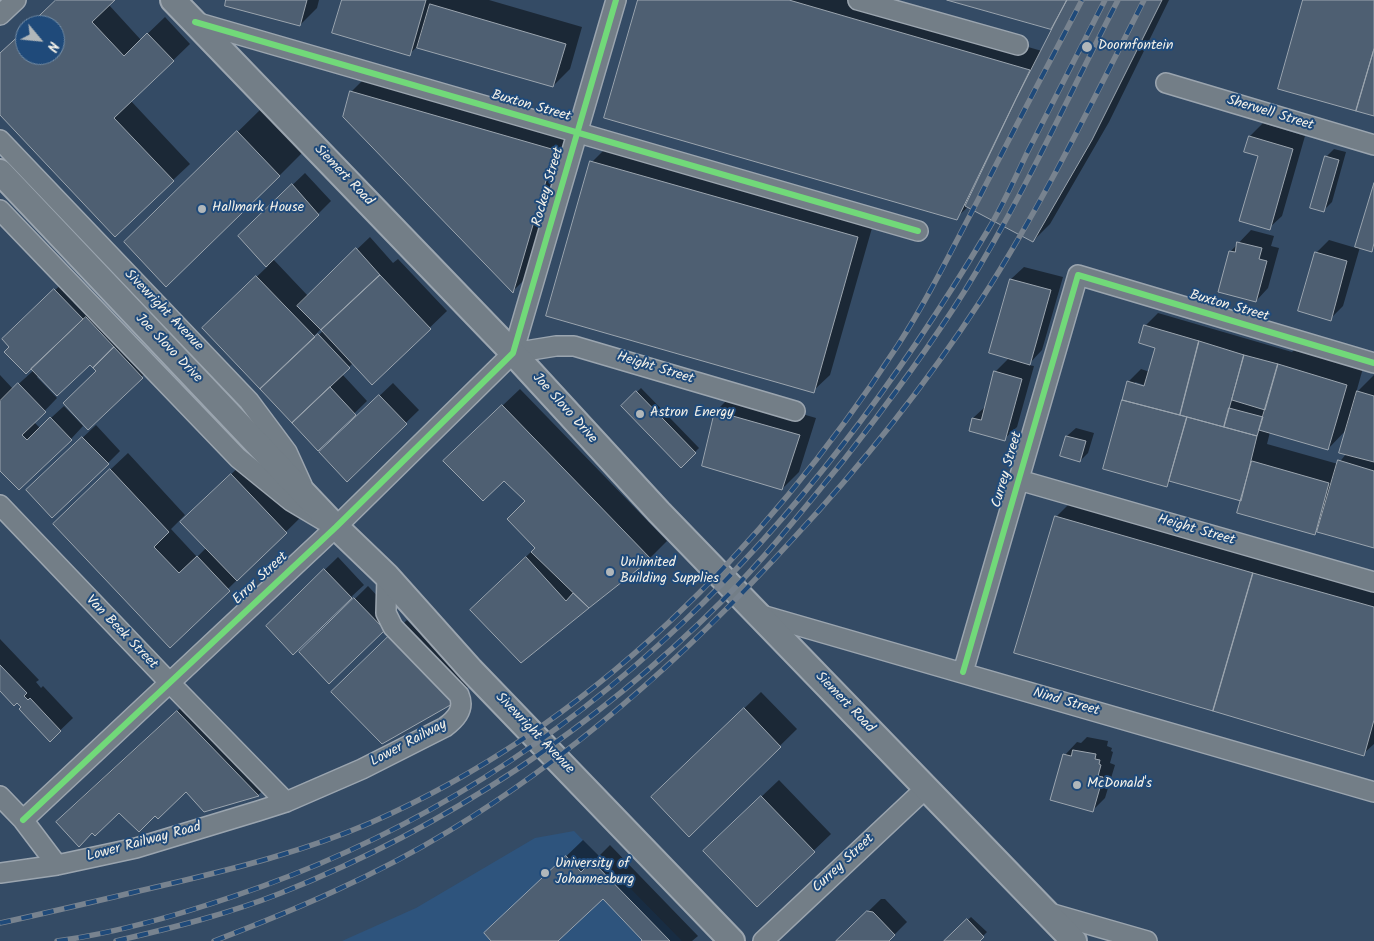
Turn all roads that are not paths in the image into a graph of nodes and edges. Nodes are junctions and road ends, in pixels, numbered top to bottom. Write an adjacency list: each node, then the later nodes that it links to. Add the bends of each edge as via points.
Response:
1 (16, 0): 5 (street)
2 (173, 0): 6 (main road, Siemert Road)
3 (616, 0): 9 (street, Rockey Street)
4 (858, 0): 7 (street)
5 (0, 15)
6 (195, 22): 9 (street, Buxton Street); 16 (main road, Siemert Road)
7 (1018, 45)
8 (1166, 83): 11 (street, Sherwell Street)
9 (578, 133): 14 (street, Buxton Street); 16 (street, Rockey Street)
10 (0, 140): 21 (street, Sivewright Avenue, via 249,401 287,452)
11 (1374, 145)
12 (0, 172): 21 (main road, Joe Slovo Drive)
13 (0, 210): 23 (street, via 238,458 291,501)
14 (918, 231)
15 (1078, 275): 17 (street, Buxton Street); 20 (street, Currey Street)
16 (513, 353): 18 (street, Height Street, via 574,346); 19 (main road, Joe Slovo Drive); 23 (street, Error Street)
17 (1374, 363)
18 (795, 411)
19 (615, 466): 26 (main road, Siemert Road)
20 (1018, 480): 25 (street, Height Street); 27 (street, Currey Street)
21 (307, 496): 23 (main road, Joe Slovo Drive)
22 (0, 505): 28 (street, Van Beek Street)
23 (336, 527): 24 (main road, Sivewright Avenue); 28 (street, Error Street)
24 (387, 576): 32 (street, Lower Railway, via 386,613 393,627 453,688 461,700 459,714 445,727 362,769); 37 (main road, Sivewright Avenue, via 471,670)
25 (1374, 582)
26 (758, 614): 27 (street, Nind Street); 29 (main road, Siemert Road)
27 (962, 672): 30 (street, Nind Street)
28 (169, 682): 32 (street, Van Beek Street); 33 (street, Error Street)
29 (926, 788): 36 (main road, Siemert Road); 38 (street, Currey Street)
30 (1374, 792)
31 (0, 796): 33 (street)
32 (286, 802): 34 (street, Lower Railway Road, via 136,848)
33 (23, 820): 34 (street)
34 (57, 865): 35 (street, Lower Railway Road)
35 (0, 873)
36 (1046, 912): 39 (main road, Siemert Road); 40 (street)
37 (732, 941)
38 (763, 941)
39 (1074, 941)
40 (1147, 941)

